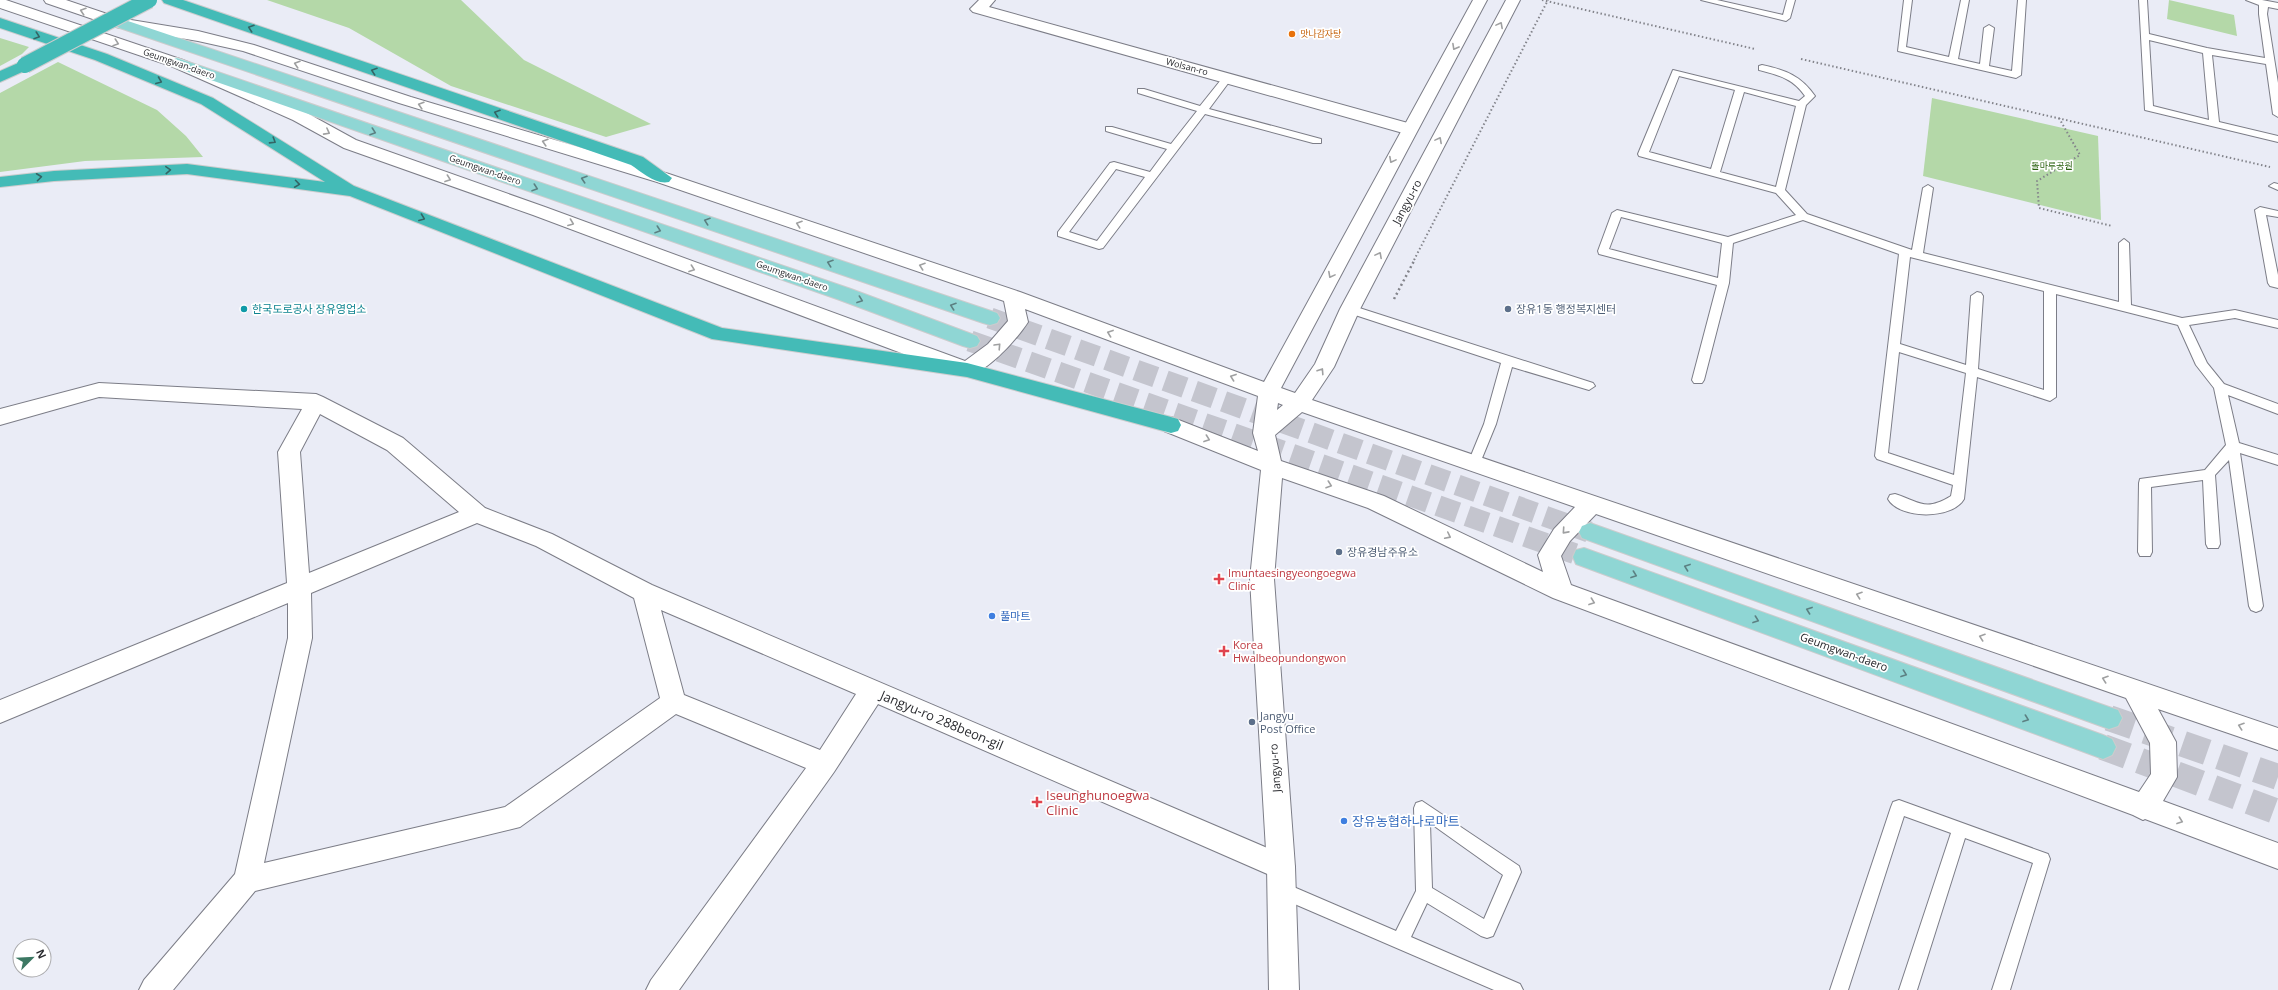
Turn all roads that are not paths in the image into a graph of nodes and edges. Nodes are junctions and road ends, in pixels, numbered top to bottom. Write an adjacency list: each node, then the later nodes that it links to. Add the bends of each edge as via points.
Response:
1 (51, 0): 19 (main road, Geumgwan-daero, one-way to 1)
2 (149, 0): 29 (highway, bridge)
3 (169, 0): 44 (highway, one-way to 3, via 637,161)
4 (988, 0): 30 (main road, Wolsan-ro, via 978,9)
5 (1480, 0): 38 (main road, one-way to 38)
6 (1513, 0): 60 (main road, Jangyu-ro, one-way to 6)
7 (1705, 0): 14 (lane)
8 (1791, 0): 17 (lane, via 1786,18)
9 (1908, 0): 24 (lane, via 1901,49)
10 (1965, 0): 24 (lane)
11 (2022, 0): 28 (lane, via 2016,75)
12 (2143, 0): 22 (lane)
13 (2250, 0): 16 (lane)
14 (1716, 1): 17 (lane)
15 (0, 3): 26 (main road, Geumgwan-daero, one-way to 26)
16 (2264, 3): 18 (lane); 25 (lane, via 2262,14)
17 (1740, 4)
18 (2278, 6)
19 (116, 22): 44 (main road, one-way to 19, via 406,100 248,48 198,36); 61 (main road, Geumgwan-daero, one-way to 19)
20 (0, 23): 47 (highway, one-way to 47, via 101,57 207,101)
21 (1989, 28): 28 (lane)
22 (2144, 36): 23 (lane); 36 (lane, via 2148,108)
23 (2207, 51): 25 (lane); 36 (lane)
24 (1953, 61): 28 (lane)
25 (2270, 62): 35 (lane)
26 (177, 63): 64 (main road, Geumgwan-daero, one-way to 64, via 829,289); 67 (main road, one-way to 67, via 299,116 350,144 539,211)
27 (1762, 68): 33 (lane, via 1786,73 1803,84 1810,96)
28 (1984, 68)
29 (0, 77)
30 (1226, 78): 34 (lane); 38 (main road, Wolsan-ro)
31 (1740, 89): 33 (lane); 42 (lane); 42 (lane, via 1676,72 1643,154)
32 (1141, 91): 34 (lane)
33 (1801, 104): 48 (lane)
34 (1202, 110): 40 (lane); 41 (lane)
35 (2278, 114)
36 (2214, 124): 39 (lane)
37 (1109, 129): 41 (lane)
38 (1409, 129): 72 (main road, one-way to 72)
39 (2278, 139)
40 (1317, 141)
41 (1174, 148): 43 (lane)
42 (1715, 172): 48 (lane)
43 (1152, 176): 43 (lane, via 1099,245 1062,234 1114,165)
44 (663, 178): 58 (main road, one-way to 44)
45 (0, 182): 47 (highway, one-way to 47, via 54,176 187,169)
46 (1928, 188): 53 (lane)
47 (353, 191): 67 (highway, one-way to 67, via 719,334)
48 (1780, 191): 50 (lane)
49 (2278, 214): 55 (lane, via 2260,210 2274,283)
50 (1803, 216): 51 (lane); 53 (lane)
51 (1728, 241): 54 (lane); 54 (lane, via 1617,213 1603,251)
52 (2124, 243): 59 (lane)
53 (1911, 254): 56 (lane); 65 (lane)
54 (1723, 283): 69 (lane)
55 (2278, 284)
56 (2050, 289): 59 (lane); 68 (lane, via 2050,397)
57 (1977, 296): 68 (lane)
58 (1013, 297): 67 (main road, one-way to 58, via 995,349 1018,322); 72 (main road, one-way to 58)
59 (2125, 308): 62 (lane)
60 (1350, 310): 66 (lane); 74 (main road, Jangyu-ro, one-way to 60, via 1324,367)
61 (990, 318)
62 (2182, 322): 63 (lane, via 2235,314); 71 (lane, via 2202,365)
63 (2278, 324)
64 (970, 341)
65 (1895, 347): 68 (lane); 84 (lane, via 1881,456)
66 (1508, 361): 70 (lane); 81 (lane, via 1490,424)
67 (967, 370): 77 (highway)
68 (1972, 371): 84 (lane)
69 (1698, 380)
70 (1589, 386)
71 (2220, 388): 75 (lane); 79 (lane)
72 (1269, 391): 74 (main road); 78 (main road)
73 (316, 402): 76 (main road, via 99,390); 87 (main road, via 395,444); 92 (main road, via 289,452)
74 (1299, 403): 78 (main road, Jangyu-ro); 81 (main road)
75 (2278, 409)
76 (0, 417)
77 (1171, 426): 82 (main road, one-way to 82)
78 (1264, 433): 82 (main road, Jangyu-ro)
79 (2233, 446): 80 (lane); 83 (lane); 95 (lane)
80 (2278, 460)
81 (1474, 463): 86 (main road)
82 (1272, 466): 93 (main road, one-way to 93, via 1376,502); 107 (main road, Jangyu-ro, via 1262,579)
83 (2209, 474): 89 (lane); 90 (lane, via 2145,483)
84 (1960, 482): 85 (lane, via 1957,498 1941,508 1918,511)
85 (1895, 500)
86 (1592, 503): 93 (main road, one-way to 93, via 1562,535 1549,555); 97 (main road, one-way to 86)
87 (477, 514): 92 (main road); 94 (main road, via 544,540)
88 (1590, 532): 100 (main road, one-way to 88)
89 (2213, 544)
90 (2145, 552)
91 (1584, 556): 102 (main road, Geumgwan-daero, one-way to 102)
92 (299, 588): 99 (main road); 108 (main road, via 300,638)
93 (1561, 591): 104 (main road, one-way to 104)
94 (644, 592): 96 (main road); 98 (main road)
95 (2256, 606)
96 (873, 690): 103 (main road, Jangyu-ro 288beon-gil); 107 (main road, Jangyu-ro 288beon-gil)
97 (2136, 690): 101 (main road, one-way to 97); 104 (main road, via 2163,742 2164,777)
98 (674, 702): 103 (main road); 108 (main road, via 511,818)
99 (0, 712)
100 (2109, 718)
101 (2278, 739)
102 (2103, 747)
103 (825, 764): 112 (main road, Jangyu-ro 288beon-gil)
104 (2143, 808): 106 (main road, one-way to 106)
105 (1960, 830): 115 (lane, via 1899,807); 116 (lane); 117 (lane, via 2042,859)
106 (2278, 856)
107 (1282, 878): 110 (lane); 113 (main road, Jangyu-ro)
108 (247, 880): 111 (main road)
109 (1424, 892): 109 (lane, via 1422,808 1513,872 1487,930); 110 (lane)
110 (1400, 941): 114 (lane)
111 (154, 990)
112 (661, 990)
113 (1284, 990)
114 (1514, 990)
115 (1839, 990)
116 (1908, 990)
117 (2001, 990)

